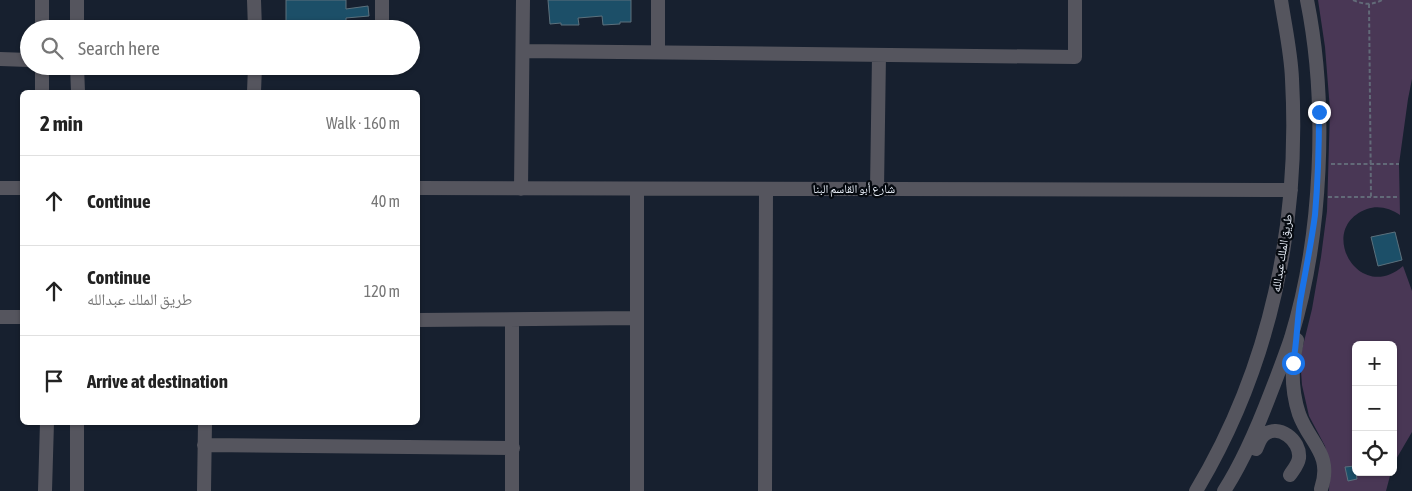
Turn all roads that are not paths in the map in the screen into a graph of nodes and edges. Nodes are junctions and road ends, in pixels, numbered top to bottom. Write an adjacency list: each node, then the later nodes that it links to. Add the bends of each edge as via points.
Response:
1 (42, 0): 10 (street)
2 (77, 0): 11 (street)
3 (254, 0): 12 (street)
4 (382, 0): 13 (street)
5 (523, 0): 14 (street)
6 (658, 0): 15 (street)
7 (1075, 0): 16 (street, via 1075,57)
8 (1281, 0): 32 (street, طريق الملك عبدالله, via 1292,78)
9 (1307, 0): 33 (street, طريق الملك عبدالله, via 1318,84 1318,164 1308,263)
10 (42, 20)
11 (77, 20)
12 (254, 20)
13 (382, 20)
14 (523, 52): 15 (street); 28 (street)
15 (658, 52): 16 (street)
16 (879, 55): 31 (street)
17 (0, 59): 18 (street)
18 (20, 60)
19 (42, 75): 22 (street)
20 (77, 75): 23 (street)
21 (254, 75): 24 (street)
22 (42, 90)
23 (78, 90)
24 (254, 90)
25 (0, 188): 26 (street)
26 (20, 188)
27 (420, 188): 28 (street, شارع أبو القاسم البنا)
28 (521, 188): 29 (street, شارع أبو القاسم البنا)
29 (637, 189): 30 (street, شارع أبو القاسم البنا); 36 (street)
30 (766, 189): 31 (street, شارع أبو القاسم البنا); 51 (street)
31 (877, 189): 32 (street, شارع أبو القاسم البنا)
32 (1291, 190): 52 (street, طريق الملك عبدالله, via 1274,302 1253,373 1240,406)
33 (1300, 304): 45 (street, via 1293,375 1299,414 1322,454 1325,466); 53 (street, طريق الملك عبدالله, via 1263,414)
34 (0, 317): 35 (street)
35 (20, 317)
36 (636, 318): 38 (street); 50 (street)
37 (420, 320): 38 (street)
38 (512, 320): 43 (street)
39 (47, 425): 46 (street)
40 (77, 425): 47 (street)
41 (204, 425): 42 (street)
42 (204, 444): 43 (street); 48 (street)
43 (512, 448): 49 (street)
44 (1290, 476): 54 (street, via 1299,457 1296,443 1285,434 1270,432 1264,435)
45 (1321, 489)
46 (45, 491)
47 (77, 491)
48 (204, 491)
49 (512, 491)
50 (637, 491)
51 (766, 491)
52 (1196, 491)
53 (1224, 491)
54 (1232, 491)

